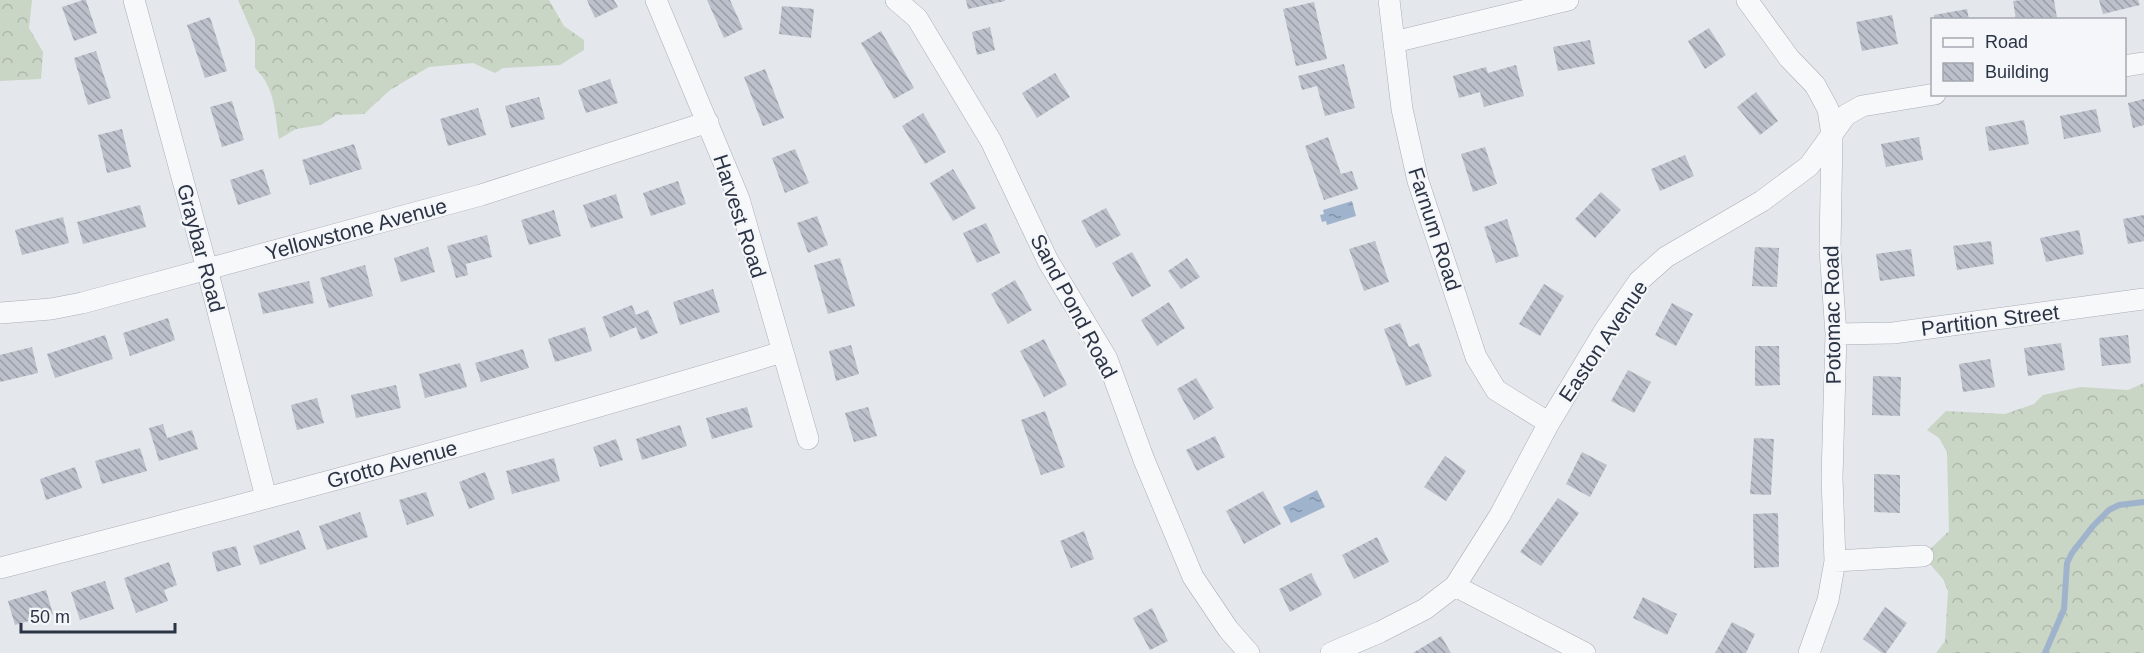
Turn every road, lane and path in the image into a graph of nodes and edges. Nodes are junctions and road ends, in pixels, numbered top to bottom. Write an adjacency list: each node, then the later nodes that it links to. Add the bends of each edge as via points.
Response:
1 (134, 0): 13 (street, Graybar Road)
2 (656, 0): 11 (street, Harvest Road)
3 (896, 0): 26 (street, Sand Pond Road, via 917,18 991,141 1048,261 1107,359 1193,577)
4 (1389, 0): 7 (street, Farnum Road)
5 (1568, 0): 7 (street)
6 (1747, 0): 12 (street, Potomac Road, via 1789,58 1815,85 1828,109)
7 (1394, 42): 18 (street, Farnum Road, via 1402,109 1418,181 1476,357 1496,390)
8 (2144, 63): 9 (street)
9 (2126, 66)
10 (1931, 95): 12 (street, Easton Avenue, via 1862,106 1846,115)
11 (708, 122): 13 (street, Yellowstone Avenue, via 481,195); 17 (street, Harvest Road, via 739,199)
12 (1832, 135): 16 (street, Potomac Road, via 1830,250); 18 (street, Easton Avenue, via 1809,166 1762,201 1666,257 1639,281)
13 (207, 269): 15 (street, Yellowstone Avenue, via 82,303); 20 (street, Graybar Road)
14 (2144, 299): 16 (street, Partition Street, via 1893,333)
15 (0, 313)
16 (1836, 334): 22 (street, Potomac Road, via 1832,478)
17 (782, 352): 19 (street, Harvest Road); 20 (street, Grotto Avenue, via 610,404)
18 (1549, 423): 24 (street, Easton Avenue, via 1500,515)
19 (808, 439)
20 (266, 497): 23 (street, Grotto Avenue)
21 (1923, 556): 22 (street)
22 (1835, 561): 28 (street, Potomac Road, via 1828,600)
23 (0, 568)
24 (1455, 586): 25 (street); 27 (street, via 1425,609)
25 (1572, 650)
26 (1249, 653)
27 (1330, 653)
28 (1809, 653)

